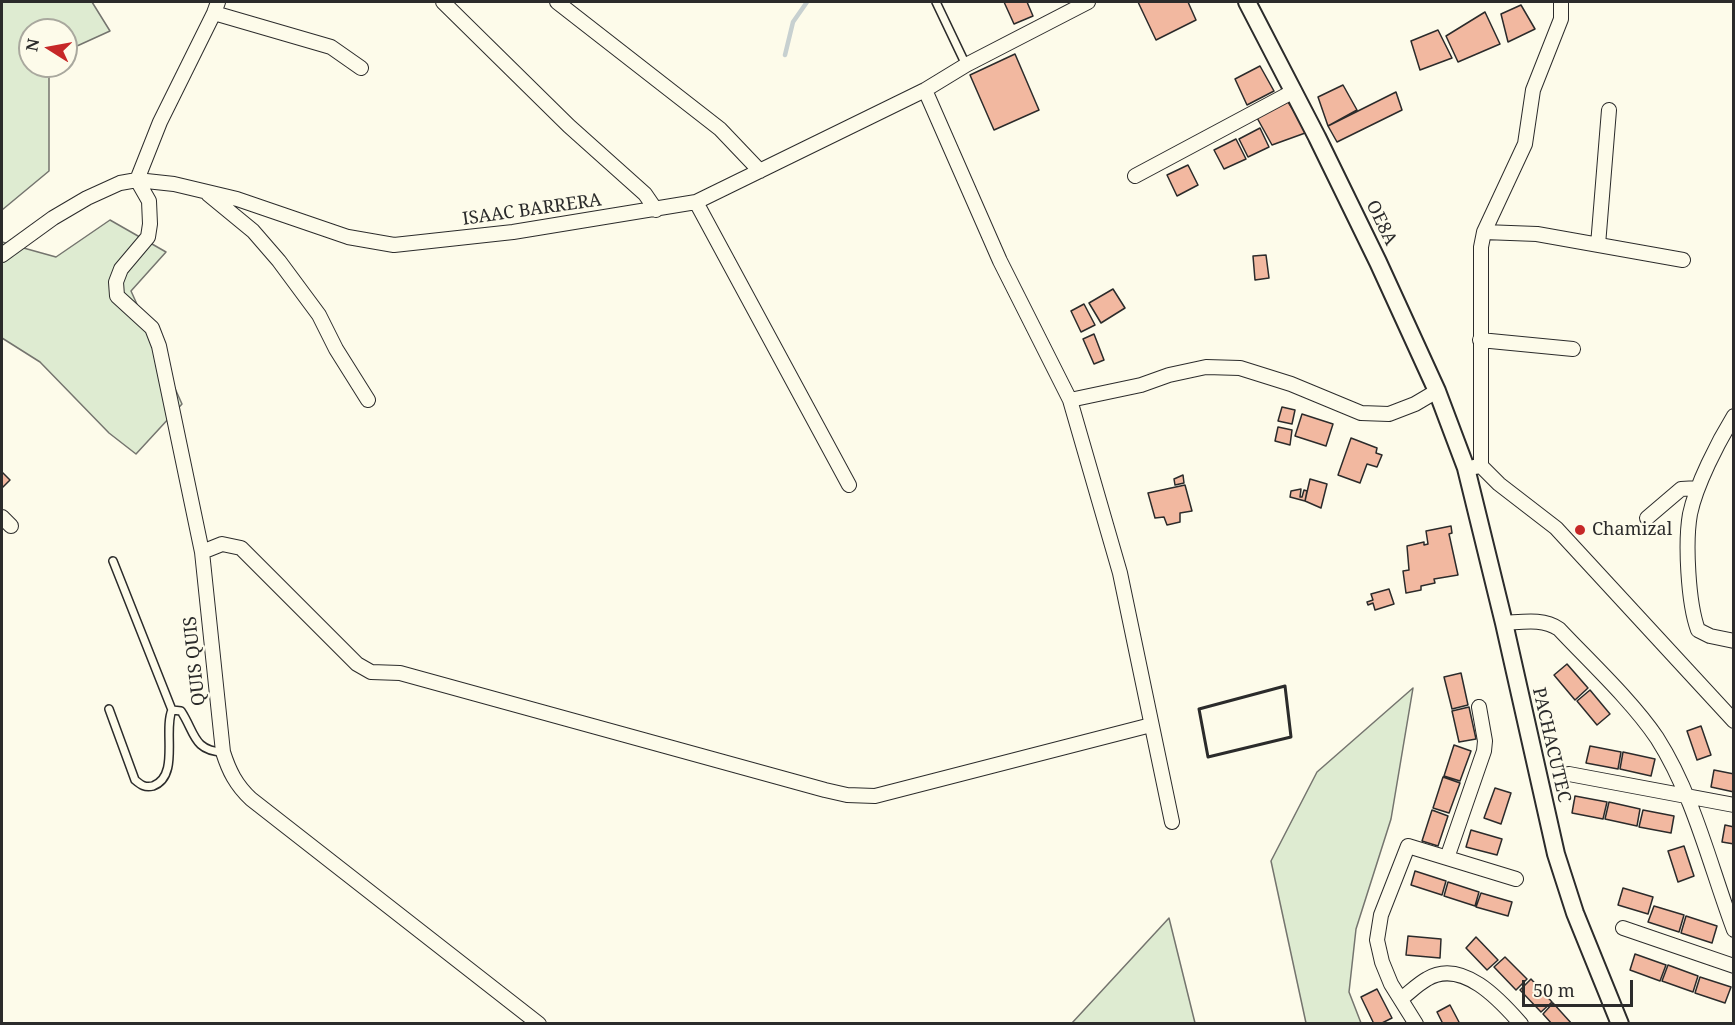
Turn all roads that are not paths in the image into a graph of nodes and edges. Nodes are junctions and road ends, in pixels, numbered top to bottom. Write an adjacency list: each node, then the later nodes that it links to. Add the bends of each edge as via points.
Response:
1 (442, 2): 18 (street, via 645,194)
2 (557, 2): 13 (street, via 720,129)
3 (936, 2): 8 (lane)
4 (1088, 2): 8 (street, ISAAC BARRERA)
5 (1247, 2): 11 (street, OE8A)
6 (1561, 2): 19 (street, PACHACUTEC, via 1559,27 1533,90 1525,144)
7 (216, 7): 9 (street, via 331,46); 15 (street, via 160,122)
8 (966, 65): 10 (street, ISAAC BARRERA)
9 (361, 68)
10 (925, 90): 13 (street, ISAAC BARRERA); 27 (street, via 1000,261)
11 (1294, 91): 14 (street); 25 (street, OE8A)
12 (1609, 110): 20 (street)
13 (760, 171): 17 (street, ISAAC BARRERA)
14 (1135, 176)
15 (137, 180): 16 (street, ISAAC BARRERA); 21 (street, via 87,198); 33 (street, QUIS QUIS, via 149,201 148,237 121,269 116,282 117,296 152,328 159,346)
16 (204, 191): 18 (street, ISAAC BARRERA, via 348,237 394,245); 26 (street, via 253,231 279,261 319,315)
17 (696, 202): 18 (street, ISAAC BARRERA); 30 (street)
18 (656, 210)
19 (1484, 232): 20 (street, via 1537,234); 23 (street, PACHACUTEC)
20 (1598, 245): 22 (street)
21 (2, 255)
22 (1683, 260)
23 (1480, 340): 24 (street); 29 (street, PACHACUTEC)
24 (1572, 349)
25 (1437, 391): 27 (street, via 1389,414 1361,412 1240,368 1206,367); 29 (street, OE8A)
26 (368, 400)
27 (1070, 400): 41 (street, via 1120,573)
28 (1731, 425): 31 (street)
29 (1473, 467): 35 (street, PACHACUTEC); 40 (street, via 1556,528)
30 (849, 484)
31 (1698, 488): 32 (street, via 1682,489); 36 (street, via 1690,515 1693,616 1698,630)
32 (1647, 518)
33 (202, 552): 41 (street, via 222,544 241,548 344,652 371,672 400,673 847,795 875,796); 42 (street, QUIS QUIS)
34 (113, 561): 39 (lane)
35 (1504, 623): 44 (street, via 1542,622 1559,628 1640,716); 56 (street, PACHACUTEC, via 1562,873)
36 (1734, 641)
37 (1479, 707): 47 (street, via 1484,751)
38 (109, 709): 39 (lane, via 135,780 148,787 160,783 169,764)
39 (172, 710): 42 (lane, via 181,711 204,749)
40 (1734, 721)
41 (1151, 725): 46 (street)
42 (223, 752): 53 (street, QUIS QUIS, via 228,771 251,799)
43 (1569, 774): 44 (street)
44 (1686, 794): 45 (street); 50 (street)
45 (1734, 805)
46 (1172, 822)
47 (1447, 858): 48 (street); 52 (street, via 1408,846 1381,915 1377,940 1382,962)
48 (1516, 879)
49 (1623, 928): 51 (street)
50 (1734, 930)
51 (1734, 966)
52 (1401, 999): 54 (street); 55 (street, via 1428,978 1457,973 1502,1002)
53 (539, 1023)
54 (1416, 1023)
55 (1521, 1023)
56 (1620, 1023)

